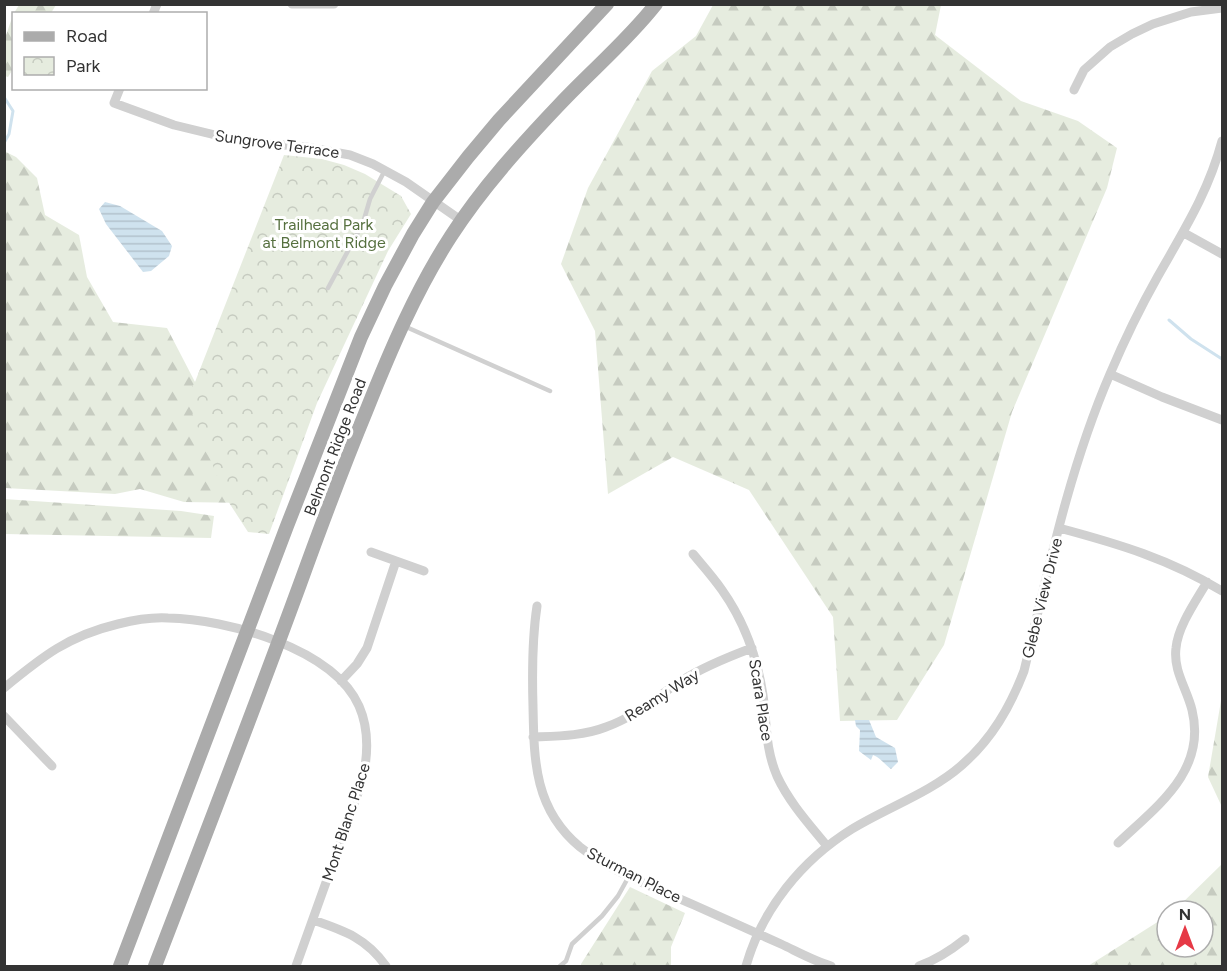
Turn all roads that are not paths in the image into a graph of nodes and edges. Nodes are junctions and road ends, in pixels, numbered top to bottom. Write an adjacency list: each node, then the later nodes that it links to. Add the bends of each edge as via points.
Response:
1 (292, 4): 2 (street)
2 (334, 4)
3 (607, 4): 10 (main road, Belmont Ridge Road, via 499,120)
4 (656, 4): 11 (main road, Belmont Ridge Road, via 516,152)
5 (1222, 8): 7 (street, via 1191,12 1132,34 1084,70)
6 (119, 90): 9 (street, Sungrove Terrace, via 114,103 174,125 240,141 350,154)
7 (1074, 90)
8 (1222, 141): 12 (street, Glebe View Drive, via 1206,189)
9 (385, 170): 10 (street, Sungrove Terrace); 14 (lane, via 363,223)
10 (433, 202): 11 (street, Sungrove Terrace); 27 (main road, Belmont Ridge Road, via 361,337)
11 (462, 221): 15 (main road, Belmont Ridge Road)
12 (1184, 233): 13 (street); 16 (street, Glebe View Drive, via 1134,321)
13 (1222, 254)
14 (328, 288)
15 (402, 325): 17 (lane); 28 (main road, Belmont Ridge Road, via 338,481)
16 (1110, 374): 18 (street); 19 (street, Glebe View Drive, via 1077,463)
17 (550, 391)
18 (1222, 420)
19 (1059, 528): 24 (street, via 1147,554); 36 (street, Glebe View Drive, via 1024,671 994,730 949,775)
20 (371, 552): 22 (street)
21 (693, 554): 29 (street, Scara Place, via 734,608)
22 (396, 561): 23 (street); 30 (street, via 367,648)
23 (424, 571)
24 (1207, 582): 25 (street); 35 (street, via 1176,646 1177,670 1193,712 1190,761 1174,789)
25 (1222, 591)
26 (537, 606): 33 (street, Sturman Place, via 532,661)
27 (248, 632): 28 (street, Mont Blanc Place); 31 (street, Mont Blanc Place, via 191,619 120,623 57,647); 41 (main road, Belmont Ridge Road)
28 (279, 642): 30 (street, Mont Blanc Place, via 320,663); 42 (main road, Belmont Ridge Road)
29 (752, 648): 33 (street, Reamy Way, via 701,669 644,708 605,728); 36 (street, Scara Place, via 770,757 796,808)
30 (341, 681): 38 (street, Mont Blanc Place, via 364,720 366,761)
31 (4, 688)
32 (4, 716): 34 (street)
33 (533, 737): 37 (street, Sturman Place, via 538,782 554,817 579,846)
34 (52, 766)
35 (1118, 843)
36 (827, 846): 39 (street, Glebe View Drive, via 792,879)
37 (629, 876): 39 (street, Sturman Place); 45 (lane, via 602,916 572,944)
38 (313, 920): 43 (street, Mont Blanc Place); 44 (street, via 358,939)
39 (758, 933): 46 (street, Glebe View Drive); 47 (street, Sturman Place)
40 (965, 939): 48 (street)
41 (120, 966)
42 (155, 966)
43 (296, 966)
44 (386, 966)
45 (560, 966)
46 (746, 966)
47 (831, 966)
48 (919, 966)

